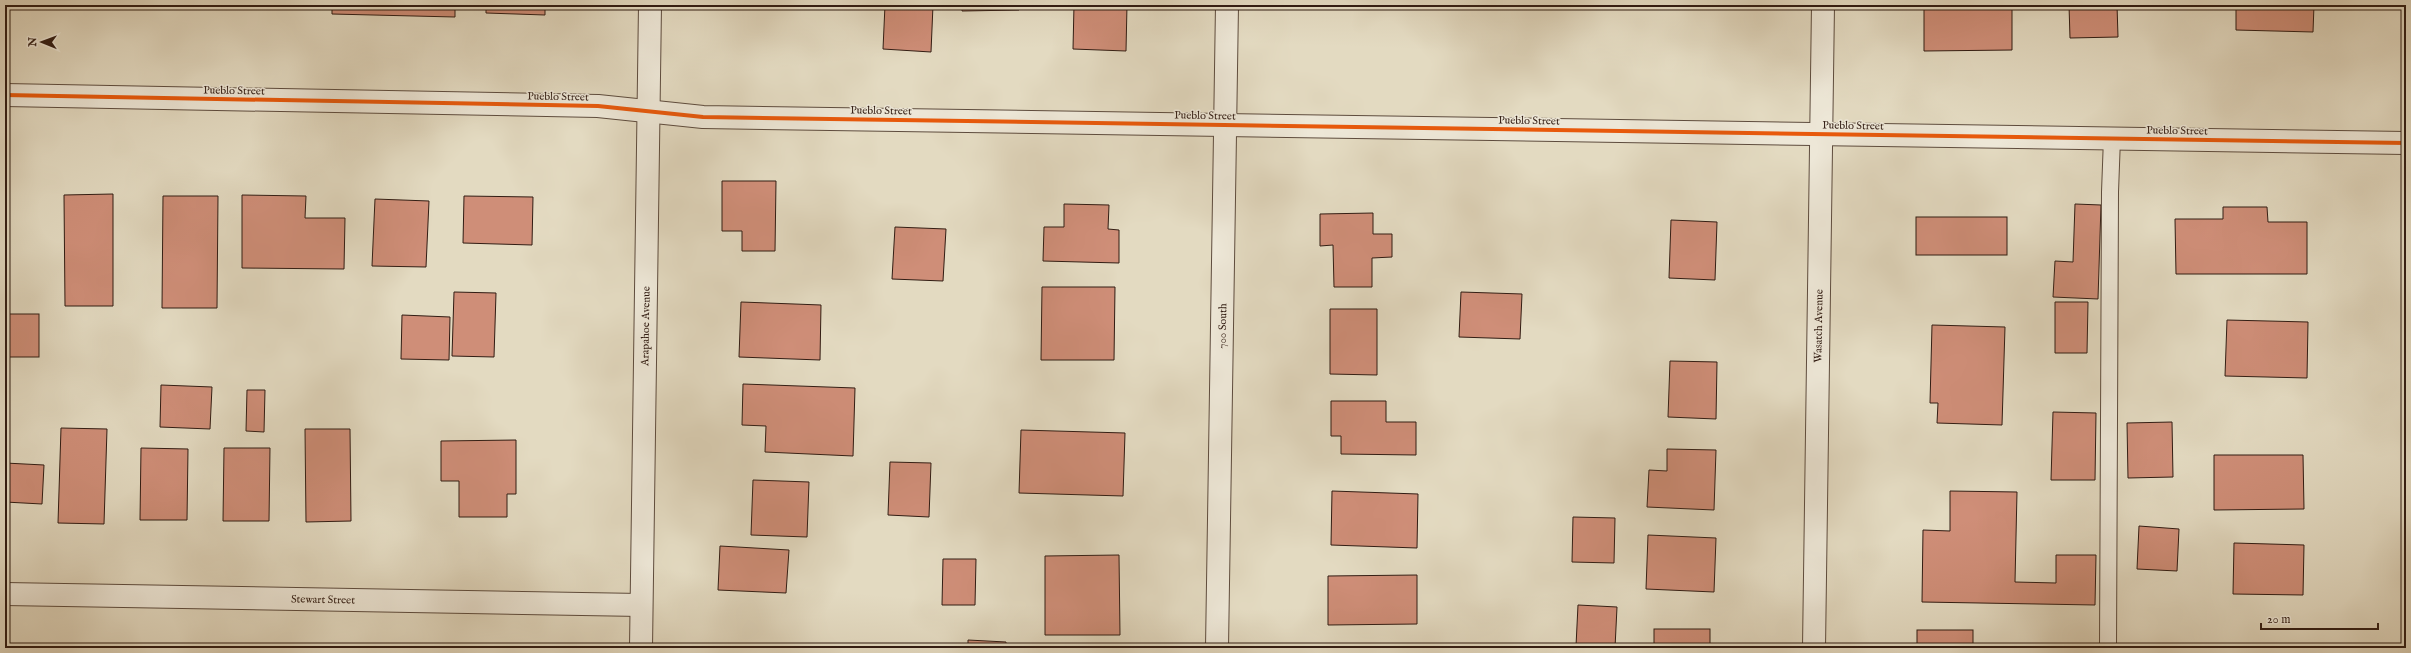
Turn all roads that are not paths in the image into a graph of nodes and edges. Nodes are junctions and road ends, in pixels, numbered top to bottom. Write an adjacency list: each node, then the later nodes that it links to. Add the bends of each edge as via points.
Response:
1 (650, 5): 5 (street, Arapahoe Avenue)
2 (1228, 5): 6 (street, 700 South)
3 (1823, 5): 7 (street, Wasatch Avenue)
4 (5, 95): 5 (street, Pueblo Street, via 598,106)
5 (648, 111): 6 (street, Pueblo Street, via 703,117); 11 (street, Arapahoe Avenue)
6 (1225, 125): 7 (street, Pueblo Street); 13 (street, 700 South)
7 (1821, 134): 8 (street, Pueblo Street); 14 (street, Wasatch Avenue)
8 (2112, 138): 9 (street, Pueblo Street); 15 (lane)
9 (2406, 142)
10 (5, 594): 11 (street, Stewart Street)
11 (641, 605): 12 (street, Arapahoe Avenue)
12 (641, 648)
13 (1217, 648)
14 (1814, 648)
15 (2108, 648)

